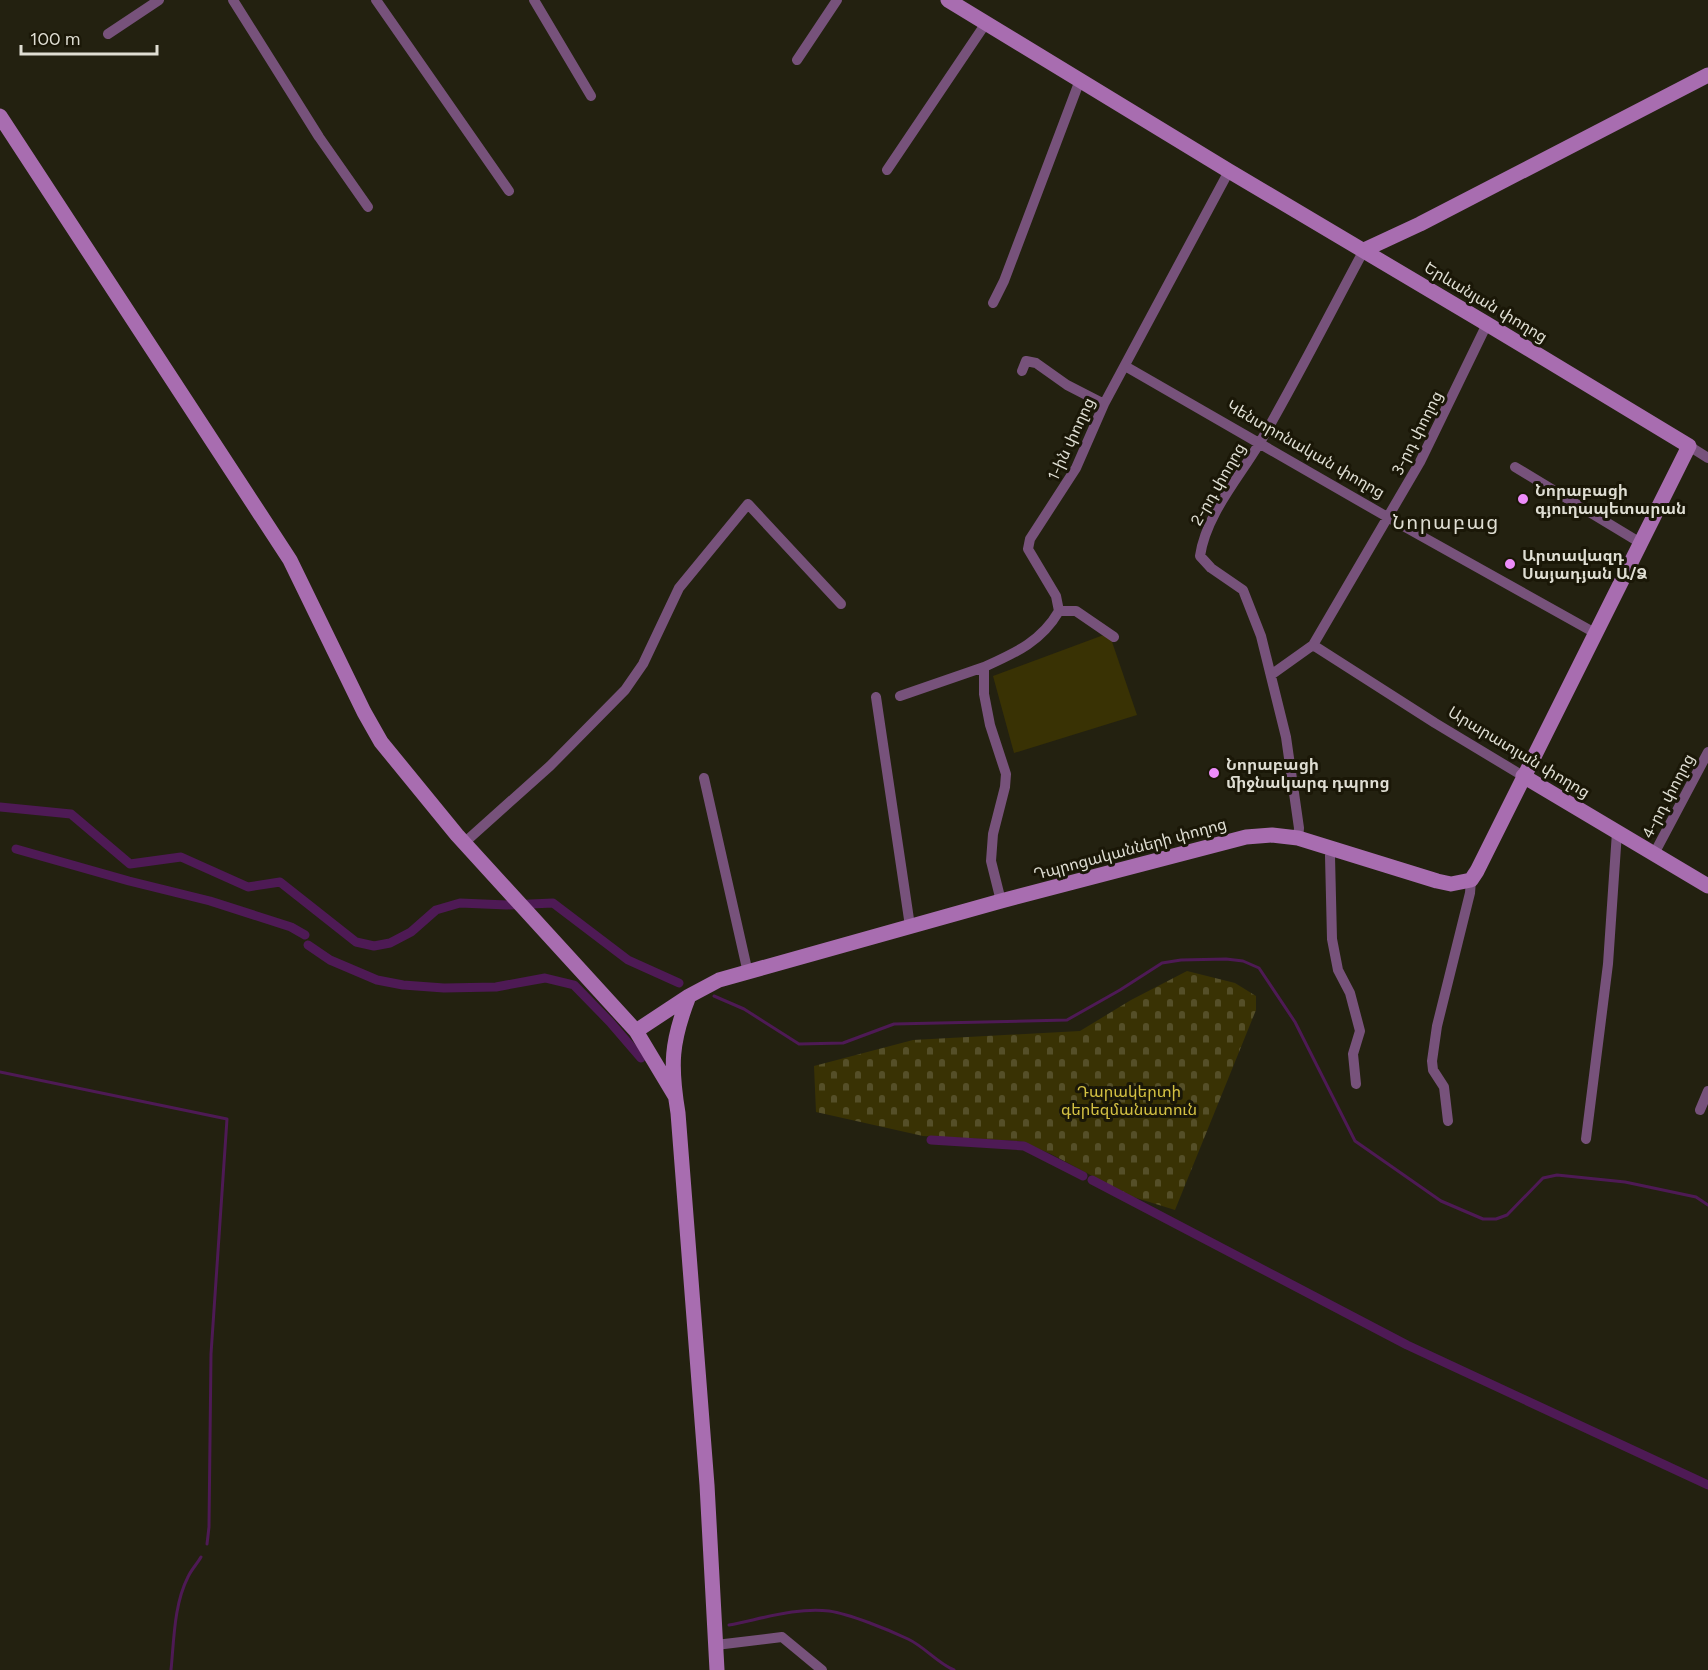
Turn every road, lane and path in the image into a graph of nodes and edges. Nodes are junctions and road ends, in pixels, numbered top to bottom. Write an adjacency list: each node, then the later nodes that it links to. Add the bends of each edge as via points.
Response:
1 (159, 0): 8 (street)
2 (233, 0): 17 (street)
3 (376, 0): 16 (street)
4 (534, 0): 12 (street)
5 (837, 0): 9 (street)
6 (948, 0): 7 (main road, Երևանյան փողոց)
7 (986, 23): 11 (main road, Երևանյան փողոց); 14 (street)
8 (108, 34)
9 (797, 60)
10 (1708, 75): 18 (main road)
11 (1080, 80): 15 (main road, Երևանյան փողոց); 19 (street)
12 (591, 96)
13 (0, 116): 44 (main road, via 290,560 381,742)
14 (887, 170)
15 (1229, 171): 18 (main road, Երևանյան փողոց); 21 (street, 1-ին փողոց)
16 (509, 191)
17 (368, 207)
18 (1364, 250): 20 (main road, Երևանյան փողոց); 24 (street, 2-րդ փողոց)
19 (993, 303)
20 (1487, 324): 25 (main road, Երևանյան փողոց); 28 (street, 3-րդ փողոց)
21 (1125, 366): 23 (street, 1-ին փողոց); 24 (street, Կենտրոնական փողոց)
22 (1022, 371): 23 (street, via 1026,361 1036,363)
23 (1104, 404): 31 (street, 1-ին փողոց, via 1064,490 1030,539 1028,549 1056,596)
24 (1259, 443): 28 (street, Կենտրոնական փողոց); 36 (street, 2-րդ փողոց, via 1219,508 1202,542 1200,556 1243,590)
25 (1689, 446): 26 (street); 29 (main road)
26 (1708, 458)
27 (1515, 467): 29 (street)
28 (1389, 518): 32 (street, Կենտրոնական փողոց); 34 (street, 3-րդ փողոց)
29 (1640, 542): 32 (main road)
30 (841, 604): 44 (street, via 748,504 679,588 643,664 625,690 550,766)
31 (1059, 611): 33 (street, via 1076,611); 35 (street, via 1050,627 1033,642)
32 (1595, 633): 40 (main road)
33 (1114, 637)
34 (1313, 645): 36 (street); 40 (street, Արարատյան փողոց)
35 (984, 667): 37 (street); 49 (street, via 990,724 1006,774 993,834 992,861)
36 (1271, 675): 43 (street, 2-րդ փողոց, via 1286,737)
37 (900, 696)
38 (876, 697): 50 (street)
39 (1708, 752): 46 (street, 4-րդ փողոց)
40 (1523, 776): 42 (main road, Արարատյան փողոց); 47 (main road)
41 (704, 778): 51 (street)
42 (1617, 832): 46 (main road, Արարատյան փողոց); 59 (street, via 1608,964)
43 (1298, 838): 45 (main road, Դպրոցականների փողոց); 49 (main road, Դպրոցականների փողոց, via 1246,837)
44 (464, 843): 53 (main road)
45 (1332, 848): 47 (main road, Դպրոցականների փողոց, via 1437,881 1451,884); 54 (street, via 1332,939 1338,970 1350,993 1360,1030 1353,1054)
46 (1654, 854): 48 (main road, Արարատյան փողոց)
47 (1471, 880): 58 (street, via 1432,1062 1444,1087)
48 (1708, 886)
49 (1001, 902): 50 (main road, Դպրոցականների փողոց)
50 (910, 926): 51 (main road, Դպրոցականների փողոց)
51 (747, 973): 52 (main road, Դպրոցականների փողոց, via 719,980)
52 (689, 996): 53 (main road, Դպրոցականների փողոց); 56 (main road, via 677,1027 672,1060)
53 (636, 1031): 56 (main road)
54 (1356, 1084)
55 (1708, 1091): 57 (street)
56 (675, 1096): 60 (main road)
57 (1700, 1110)
58 (1448, 1120)
59 (1586, 1139)
60 (716, 1645): 61 (main road); 62 (street, via 782,1637)
61 (717, 1670)
62 (822, 1670)

